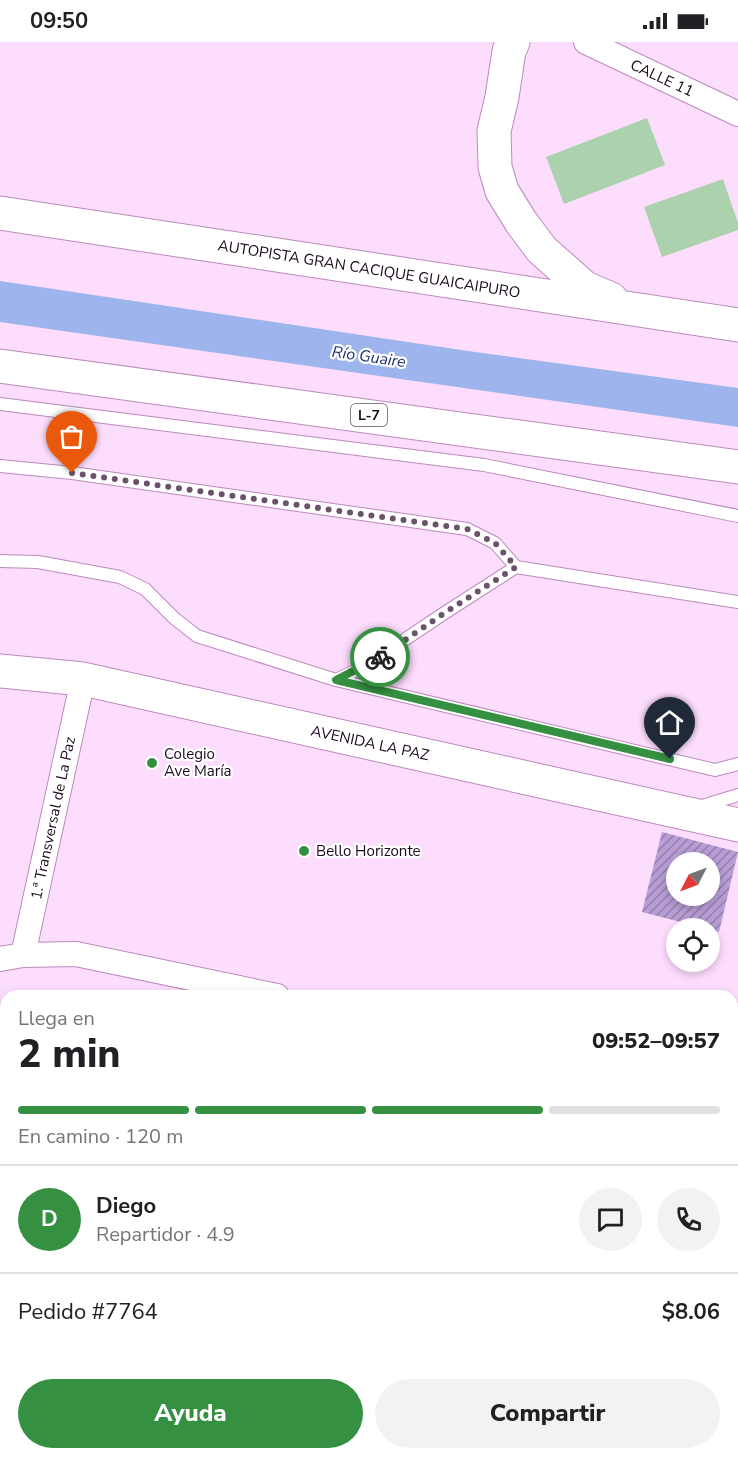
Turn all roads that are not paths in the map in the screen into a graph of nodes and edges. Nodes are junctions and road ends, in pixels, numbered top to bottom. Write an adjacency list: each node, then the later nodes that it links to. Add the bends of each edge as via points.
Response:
1 (513, 42): 5 (main road, via 494,131 495,167 502,190 542,250 568,274 585,288)
2 (586, 42): 3 (street, CALLE 11)
3 (738, 114)
4 (0, 213): 5 (main road, AUTOPISTA GRAN CACIQUE GUAICAIPURO)
5 (634, 309): 6 (main road, AUTOPISTA GRAN CACIQUE GUAICAIPURO)
6 (738, 325)
7 (0, 366): 10 (main road, L-7)
8 (0, 404): 11 (lane, via 484,465)
9 (0, 466): 13 (lane, via 467,529 495,543)
10 (738, 466)
11 (738, 516)
12 (0, 561): 17 (lane, via 38,561 120,577 145,589 197,636)
13 (516, 567): 14 (lane); 17 (lane, via 367,665)
14 (738, 602)
15 (0, 671): 16 (main road, AVENIDA LA PAZ)
16 (83, 680): 20 (main road, AVENIDA LA PAZ); 22 (street, 1.ª Transversal de La Paz)
17 (336, 680): 18 (lane, via 715,770)
18 (738, 764)
19 (738, 795): 20 (lane)
20 (684, 812): 21 (main road, AVENIDA LA PAZ)
21 (738, 825)
22 (11, 957): 23 (street, via 76,954)
23 (248, 990)

